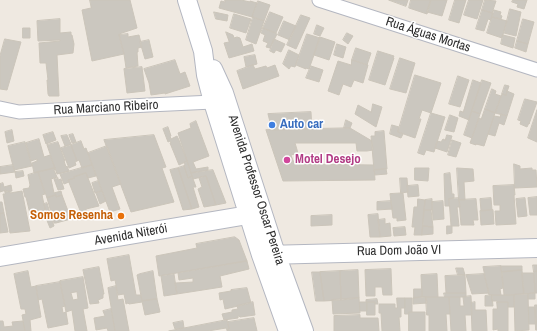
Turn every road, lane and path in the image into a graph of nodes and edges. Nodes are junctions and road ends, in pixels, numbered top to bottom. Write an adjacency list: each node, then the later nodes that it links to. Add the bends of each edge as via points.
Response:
1 (187, 0): 3 (main road, Avenida Professor Oscar Pereira)
2 (319, 0): 4 (street, Rua Águas Mortas)
3 (203, 51): 5 (main road, Avenida Professor Oscar Pereira); 7 (main road, Avenida Professor Oscar Pereira, via 224,93)
4 (537, 70)
5 (213, 102): 6 (street, Rua Marciano Ribeiro, via 19,112); 7 (main road, Avenida Professor Oscar Pereira)
6 (0, 108)
7 (255, 213): 9 (main road, Avenida Professor Oscar Pereira); 10 (main road, Avenida Niterói)
8 (537, 248): 9 (main road, Rua Dom João VI)
9 (268, 255): 11 (main road, Avenida Professor Oscar Pereira); 12 (main road, Avenida Professor Oscar Pereira)
10 (0, 257)
11 (288, 331)
12 (304, 331)

